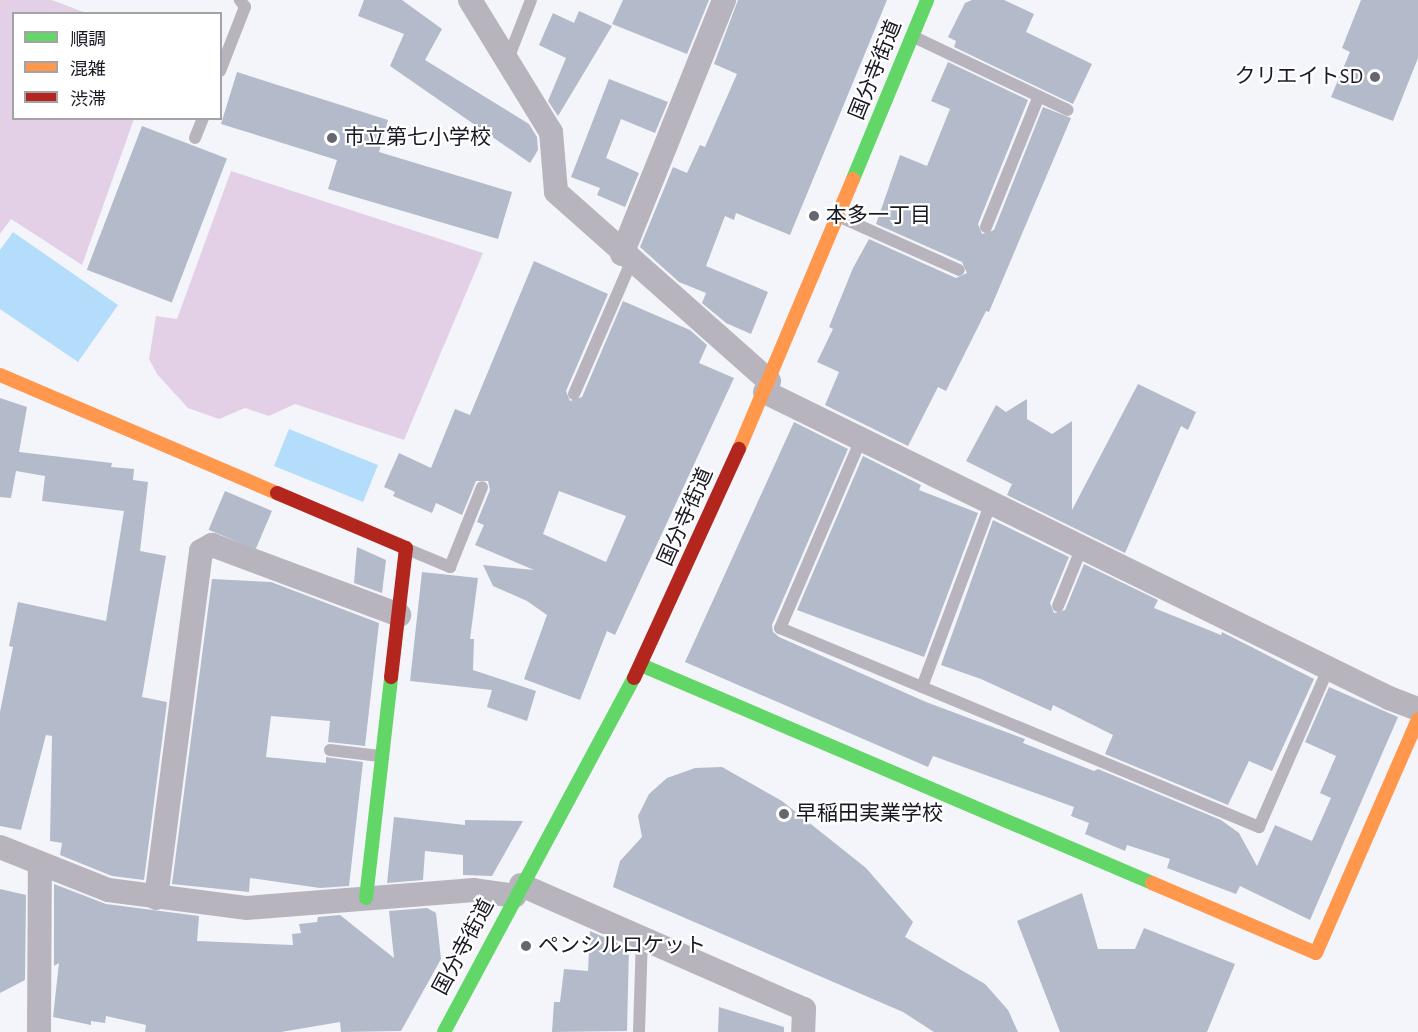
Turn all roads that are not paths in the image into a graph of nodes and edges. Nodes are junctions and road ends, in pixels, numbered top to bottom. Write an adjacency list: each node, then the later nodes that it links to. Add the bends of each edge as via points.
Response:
1 (240, 0): 8 (lane, via 244,7)
2 (470, 0): 7 (street)
3 (531, 0): 7 (lane)
4 (724, 0): 15 (street)
5 (927, 0): 6 (street, 国分寺街道)
6 (913, 36): 9 (lane); 13 (street, 国分寺街道)
7 (508, 58): 15 (street, via 551,132 556,192)
8 (222, 66)
9 (1039, 96): 10 (lane); 14 (lane)
10 (1068, 110)
11 (202, 120): 12 (lane)
12 (195, 138)
13 (838, 217): 16 (lane); 18 (street, 国分寺街道)
14 (986, 227)
15 (626, 258): 18 (street); 19 (lane)
16 (959, 270)
17 (0, 375): 24 (street)
18 (767, 387): 20 (street); 27 (street, 国分寺街道)
19 (574, 393)
20 (862, 437): 22 (street); 29 (lane, via 780,628)
21 (482, 487): 24 (lane, via 450,567)
22 (991, 501): 23 (street); 29 (lane)
23 (1082, 547): 25 (lane); 28 (street)
24 (406, 548): 26 (street)
25 (1058, 606)
26 (399, 615): 33 (street); 37 (street, via 212,545 201,551)
27 (641, 665): 31 (street, via 1316,953); 36 (street, 国分寺街道)
28 (1328, 669): 29 (lane, via 1259,827); 30 (street)
29 (922, 687)
30 (1418, 709)
31 (1418, 719)
32 (330, 750): 33 (lane)
33 (385, 757): 38 (street)
34 (0, 847): 35 (street)
35 (40, 864): 37 (street, via 108,890); 40 (street)
36 (518, 890): 38 (street); 39 (street); 41 (street, 国分寺街道)
37 (156, 898): 38 (street, via 246,908)
38 (366, 898)
39 (642, 938): 42 (lane); 43 (street, via 804,1010)
40 (39, 1032)
41 (444, 1032)
42 (639, 1032)
43 (803, 1032)

